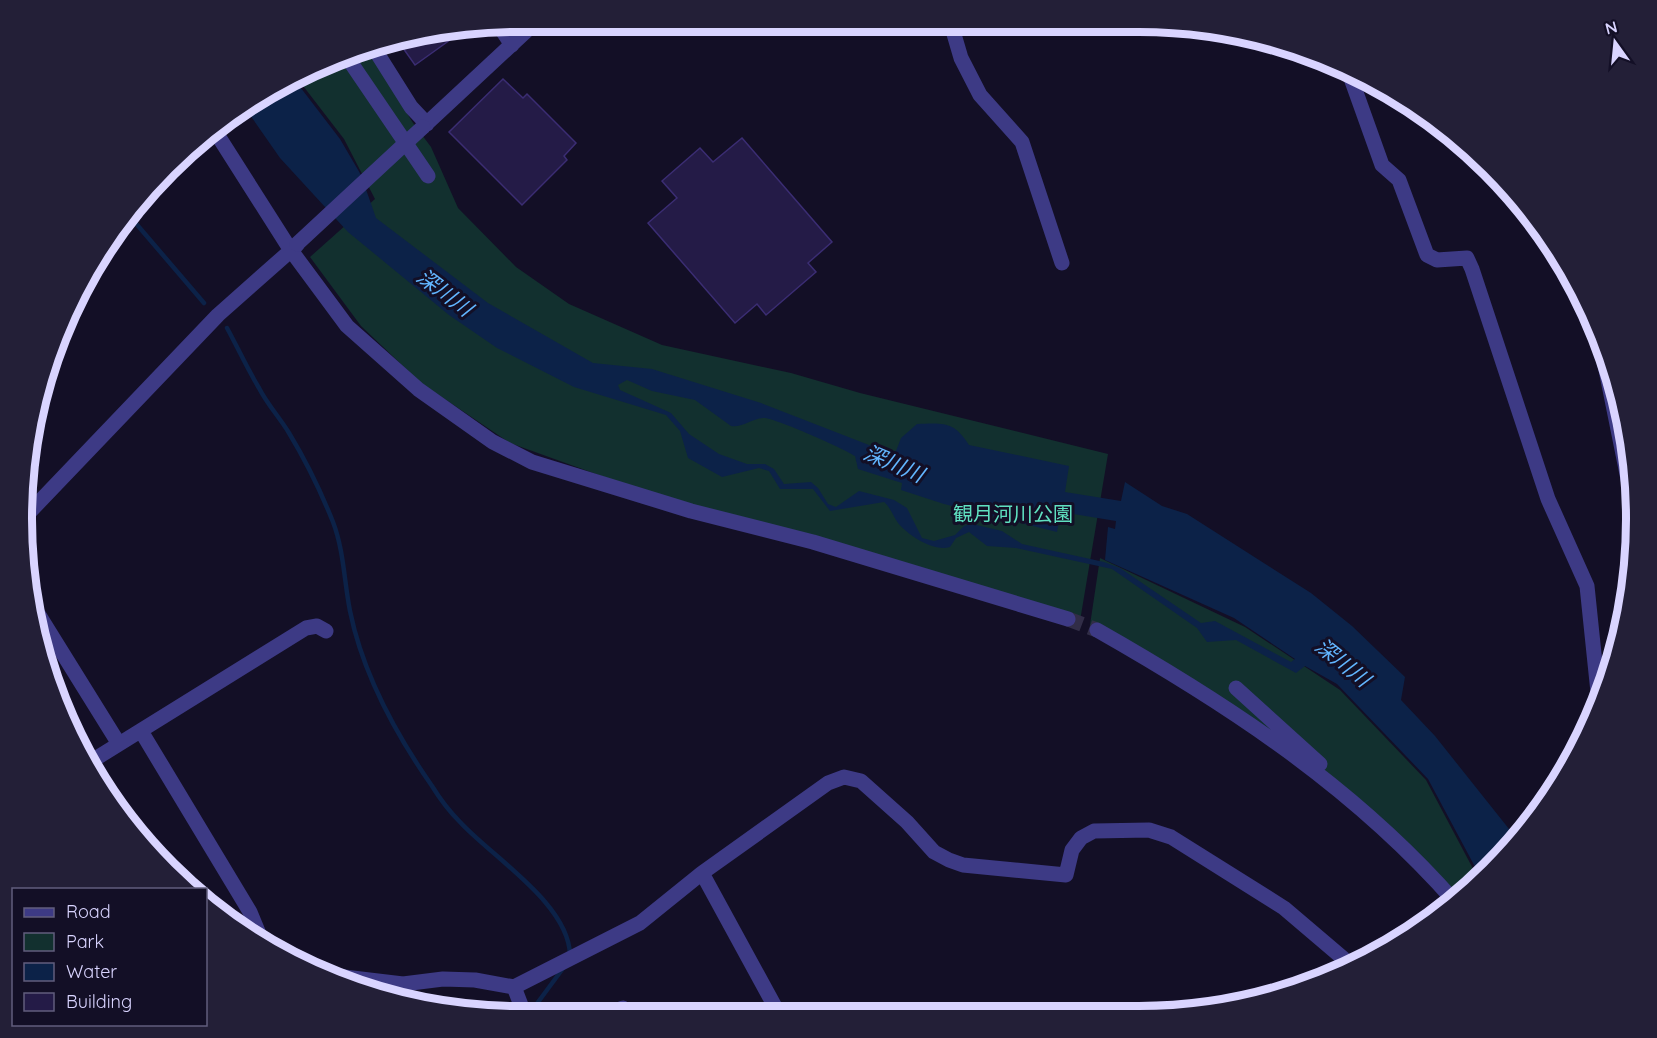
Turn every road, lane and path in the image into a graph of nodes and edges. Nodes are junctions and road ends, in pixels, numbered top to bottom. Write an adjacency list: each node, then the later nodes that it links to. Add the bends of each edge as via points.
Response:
1 (504, 32): 4 (street)
2 (526, 32): 4 (street)
3 (953, 32): 12 (street, via 961,58 980,95 1022,142)
4 (512, 45): 8 (street)
5 (377, 53): 8 (street)
6 (350, 62): 10 (street)
7 (1352, 81): 18 (street, via 1382,165 1399,180 1427,255 1437,260 1467,258 1472,269 1548,499 1587,586)
8 (425, 125): 11 (street, bridge)
9 (218, 135): 11 (street)
10 (428, 176)
11 (294, 247): 13 (street, via 218,315); 14 (street, via 347,326 418,389 493,442 532,462)
12 (1062, 263)
13 (32, 509)
14 (1068, 619)
15 (43, 621): 21 (street)
16 (1096, 630): 23 (street, via 1232,710)
17 (326, 631): 20 (street, via 317,626 306,628)
18 (1597, 683)
19 (1236, 688): 23 (street, via 1319,763)
20 (141, 731): 21 (street); 26 (street)
21 (118, 744): 22 (street)
22 (95, 759)
23 (1326, 778): 25 (street, via 1384,828)
24 (702, 873): 27 (street, via 828,783 844,777 861,781 934,852 963,866 1066,874 1072,850 1094,831 1149,830 1171,837 1284,908); 29 (street, via 640,923); 31 (street)
25 (1448, 895)
26 (257, 930)
27 (1345, 960)
28 (355, 978): 29 (street, via 403,984 475,980)
29 (514, 987): 30 (street)
30 (521, 1006)
31 (775, 1006)

